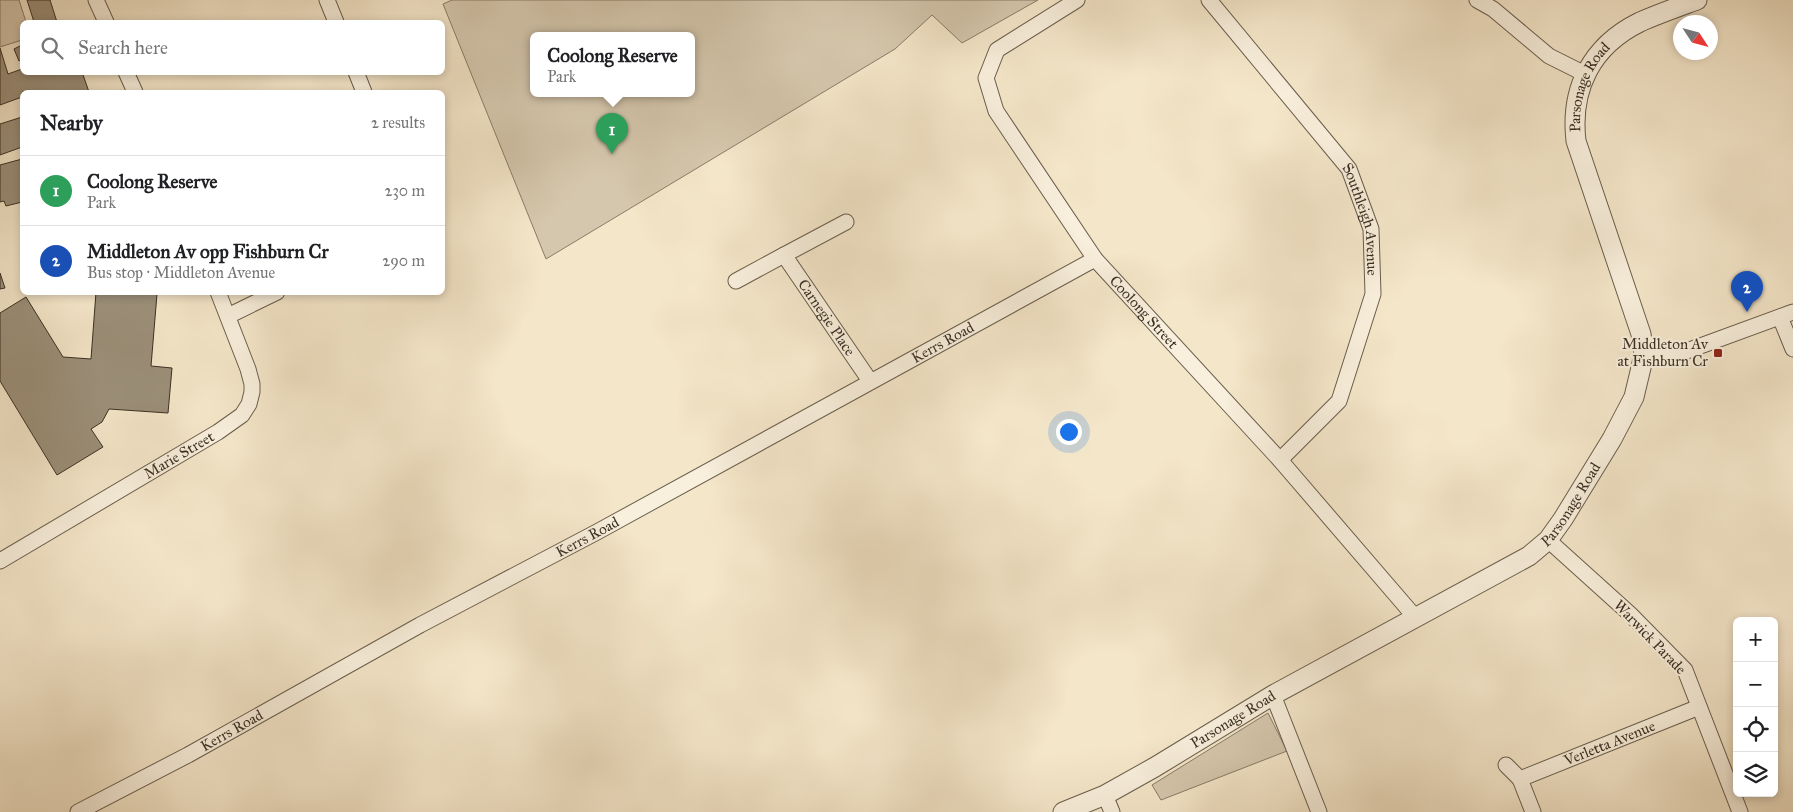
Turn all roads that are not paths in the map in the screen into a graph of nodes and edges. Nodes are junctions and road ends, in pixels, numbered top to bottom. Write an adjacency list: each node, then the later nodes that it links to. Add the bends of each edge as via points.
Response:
1 (96, 0): 7 (street)
2 (327, 0): 8 (street)
3 (1077, 0): 16 (street, Coolong Street, via 997,50 986,78 996,111)
4 (1209, 0): 25 (street, Southleigh Avenue, via 1349,169 1371,229 1373,294 1339,400)
5 (1477, 0): 9 (street, via 1493,9 1549,56)
6 (1697, 0): 9 (street, Parsonage Road, via 1640,22 1620,34 1601,51)
7 (105, 20)
8 (335, 20)
9 (1585, 74): 23 (street, Parsonage Road, via 1575,106 1576,141 1641,334)
10 (127, 75): 12 (street)
11 (357, 75): 13 (street)
12 (134, 90)
13 (363, 90)
14 (846, 222): 15 (street)
15 (784, 255): 17 (street); 24 (street, Carnegie Place)
16 (1094, 259): 24 (street, Kerrs Road); 25 (street, Coolong Street)
17 (736, 281)
18 (219, 295): 21 (street, Marie Street)
19 (271, 295): 21 (street)
20 (1787, 314): 22 (street); 23 (street, via 1684,352)
21 (228, 316): 27 (street, Marie Street, via 252,384 251,399 242,415)
22 (1793, 349)
23 (1644, 354): 26 (street, Parsonage Road, via 1634,397 1612,439)
24 (870, 381): 34 (street, Kerrs Road, via 188,755)
25 (1280, 460): 28 (street, Coolong Street)
26 (1548, 540): 28 (street, Parsonage Road, via 1529,556); 30 (street, Warwick Parade, via 1630,614 1685,670)
27 (0, 561)
28 (1415, 617): 29 (street, Parsonage Road)
29 (1273, 695): 33 (street, Parsonage Road, via 1155,767); 36 (street)
30 (1699, 707): 32 (street, Verletta Avenue); 38 (street, Warwick Parade)
31 (1506, 765): 32 (street)
32 (1520, 779): 37 (street)
33 (1108, 803): 35 (street, Parsonage Road)
34 (78, 812)
35 (1063, 812)
36 (1319, 812)
37 (1533, 812)
38 (1740, 812)

